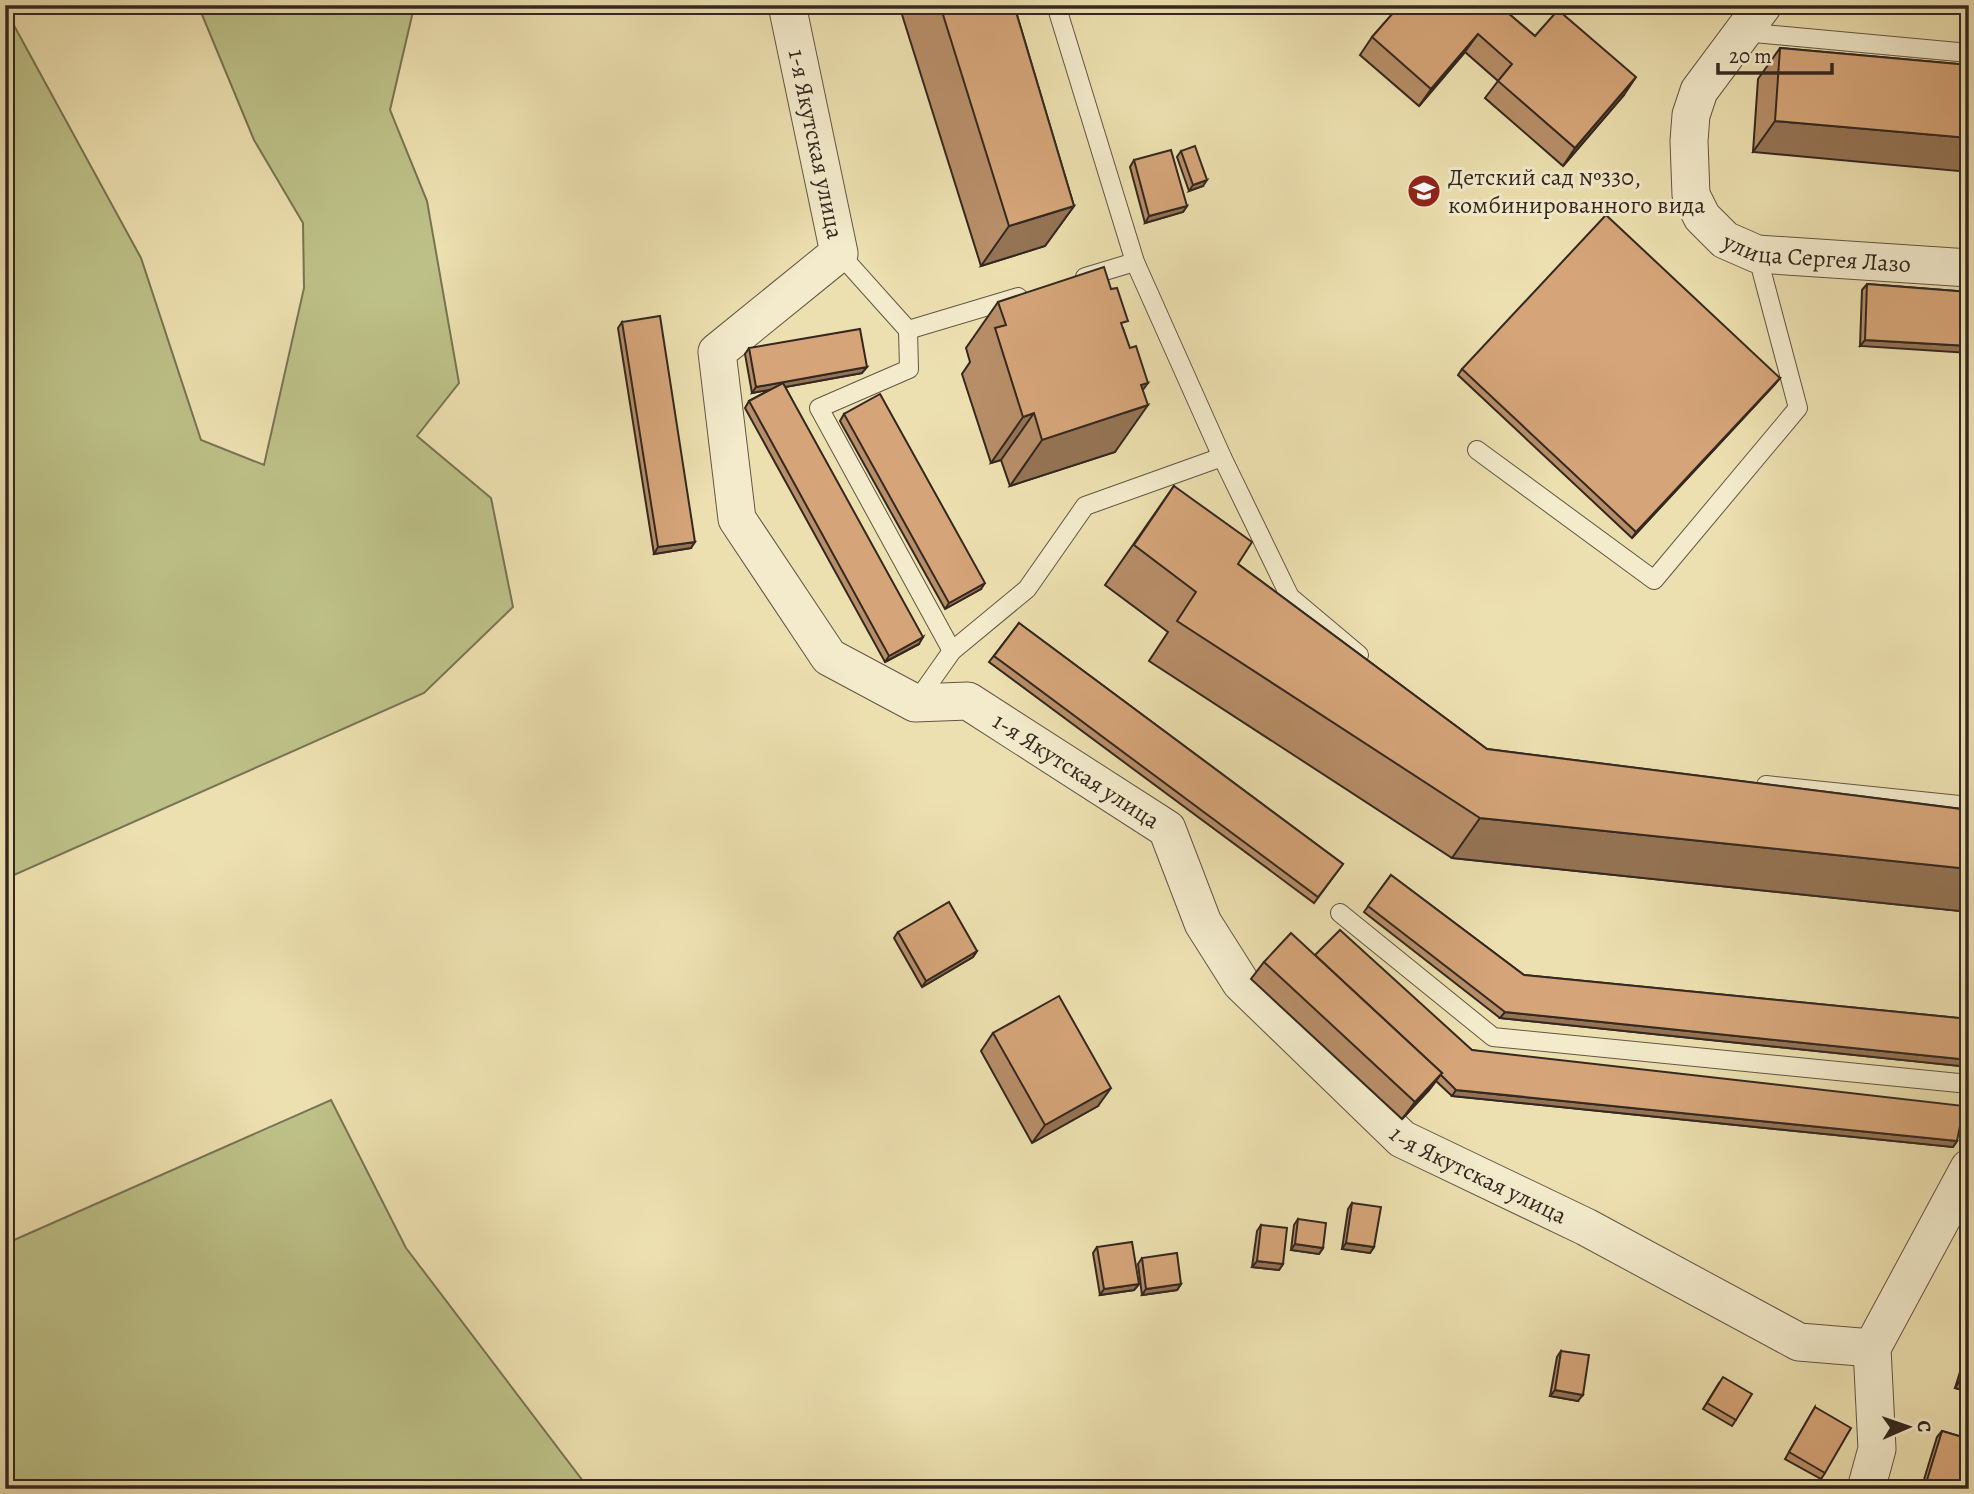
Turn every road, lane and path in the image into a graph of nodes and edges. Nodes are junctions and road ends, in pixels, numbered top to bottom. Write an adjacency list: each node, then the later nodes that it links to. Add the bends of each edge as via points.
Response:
1 (787, 5): 5 (street, 1-я Якутская улица)
2 (1056, 5): 7 (lane)
3 (1753, 19): 4 (lane); 6 (street, улица Сергея Лазо, via 1699,91 1689,141 1691,195 1702,217 1725,240)
4 (1969, 53)
5 (839, 253): 11 (lane); 16 (street, 1-я Якутская улица, via 717,352 737,519 829,657)
6 (1757, 254): 8 (street, улица Сергея Лазо); 12 (lane, via 1798,408 1654,580)
7 (1135, 262): 9 (lane); 13 (lane)
8 (1969, 268)
9 (1069, 282)
10 (1028, 294): 11 (lane)
11 (908, 330): 14 (lane, via 909,369 818,408)
12 (1477, 450)
13 (1222, 457): 14 (lane, via 1085,506 1027,589); 15 (lane, via 1290,597)
14 (952, 651): 16 (lane)
15 (1372, 666)
16 (915, 703): 22 (street, 1-я Якутская улица, via 968,701 1167,829 1203,923 1241,983 1402,1139 1586,1227 1799,1342)
17 (1749, 783): 18 (lane)
18 (1969, 806)
19 (1340, 913): 20 (lane, via 1493,1037)
20 (1969, 1084)
21 (1969, 1168): 22 (street)
22 (1872, 1348): 23 (street, via 1877,1449)
23 (1866, 1489)

